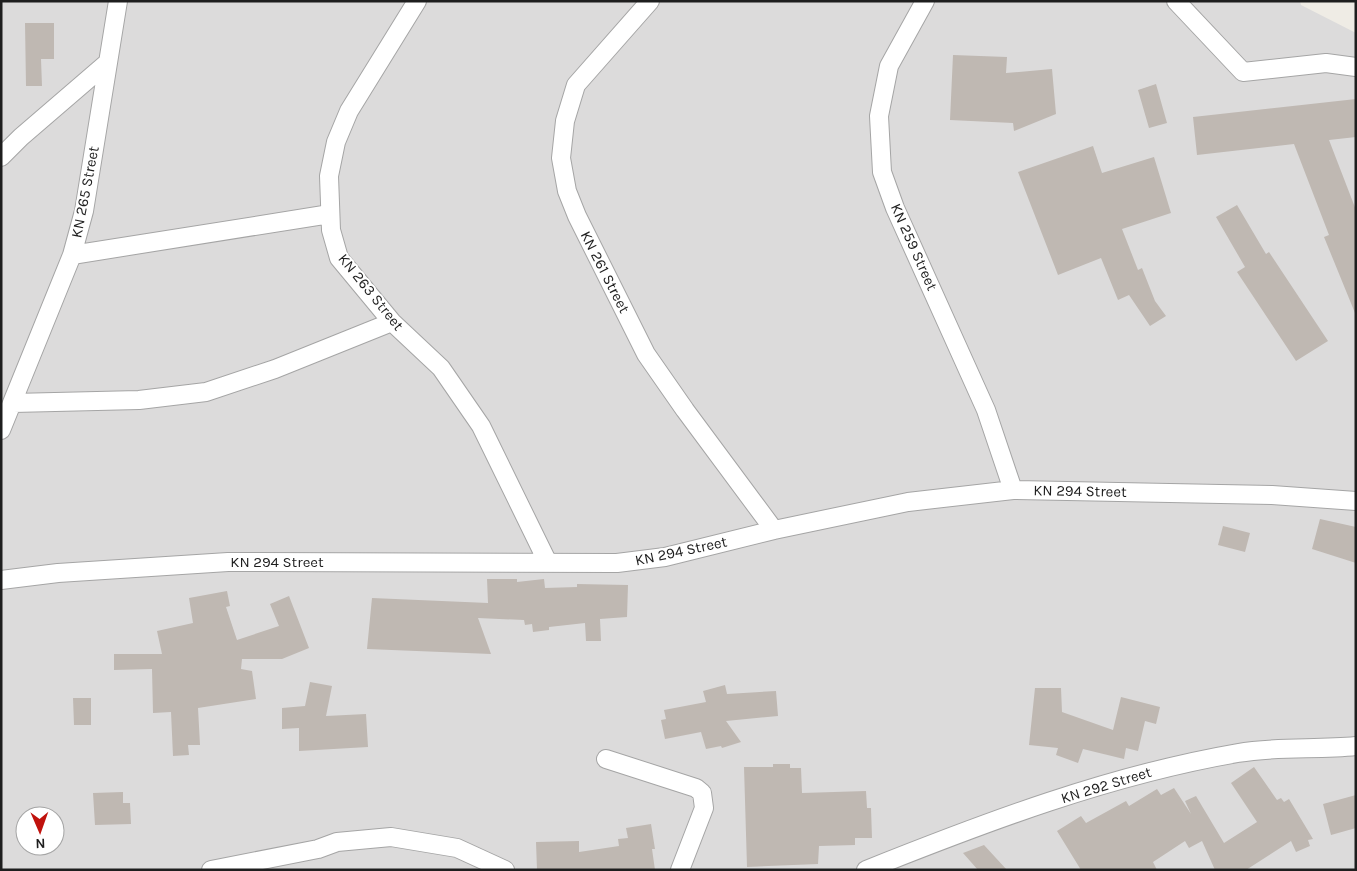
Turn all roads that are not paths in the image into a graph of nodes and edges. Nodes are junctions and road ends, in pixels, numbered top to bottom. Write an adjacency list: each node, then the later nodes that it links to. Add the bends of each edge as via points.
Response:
1 (118, 1): 6 (street, KN 265 Street)
2 (417, 1): 9 (street, KN 263 Street, via 349,111 336,142 329,176)
3 (650, 1): 16 (street, KN 261 Street, via 576,85 565,121 561,158 567,191 576,216 646,354)
4 (925, 1): 14 (street, KN 259 Street, via 889,66 879,116 882,172 895,208 986,410)
5 (1176, 1): 7 (street, via 1243,72 1326,63)
6 (107, 63): 8 (street); 10 (street, KN 265 Street, via 84,211)
7 (1356, 67)
8 (1, 157)
9 (330, 214): 10 (street); 11 (street, KN 263 Street, via 330,230 339,258)
10 (72, 255): 12 (street, KN 265 Street)
11 (392, 322): 12 (street, via 206,392 139,400); 17 (street, KN 263 Street, via 441,368 481,426)
12 (13, 403): 13 (street, KN 265 Street)
13 (1, 430)
14 (1013, 490): 15 (street, KN 294 Street, via 1272,495); 16 (street, KN 294 Street, via 908,502)
15 (1356, 501)
16 (774, 530): 17 (street, KN 294 Street, via 665,558 617,564)
17 (548, 562): 18 (street, KN 294 Street, via 228,562)
18 (1, 580)
19 (1356, 746): 24 (street, KN 292 Street, via 1240,752 1143,772 954,835)
20 (606, 759): 23 (street, via 696,788 702,793 704,808)
21 (211, 870): 22 (street, via 318,849 337,842 391,837 457,848)
22 (505, 870)
23 (680, 870)
24 (866, 870)

